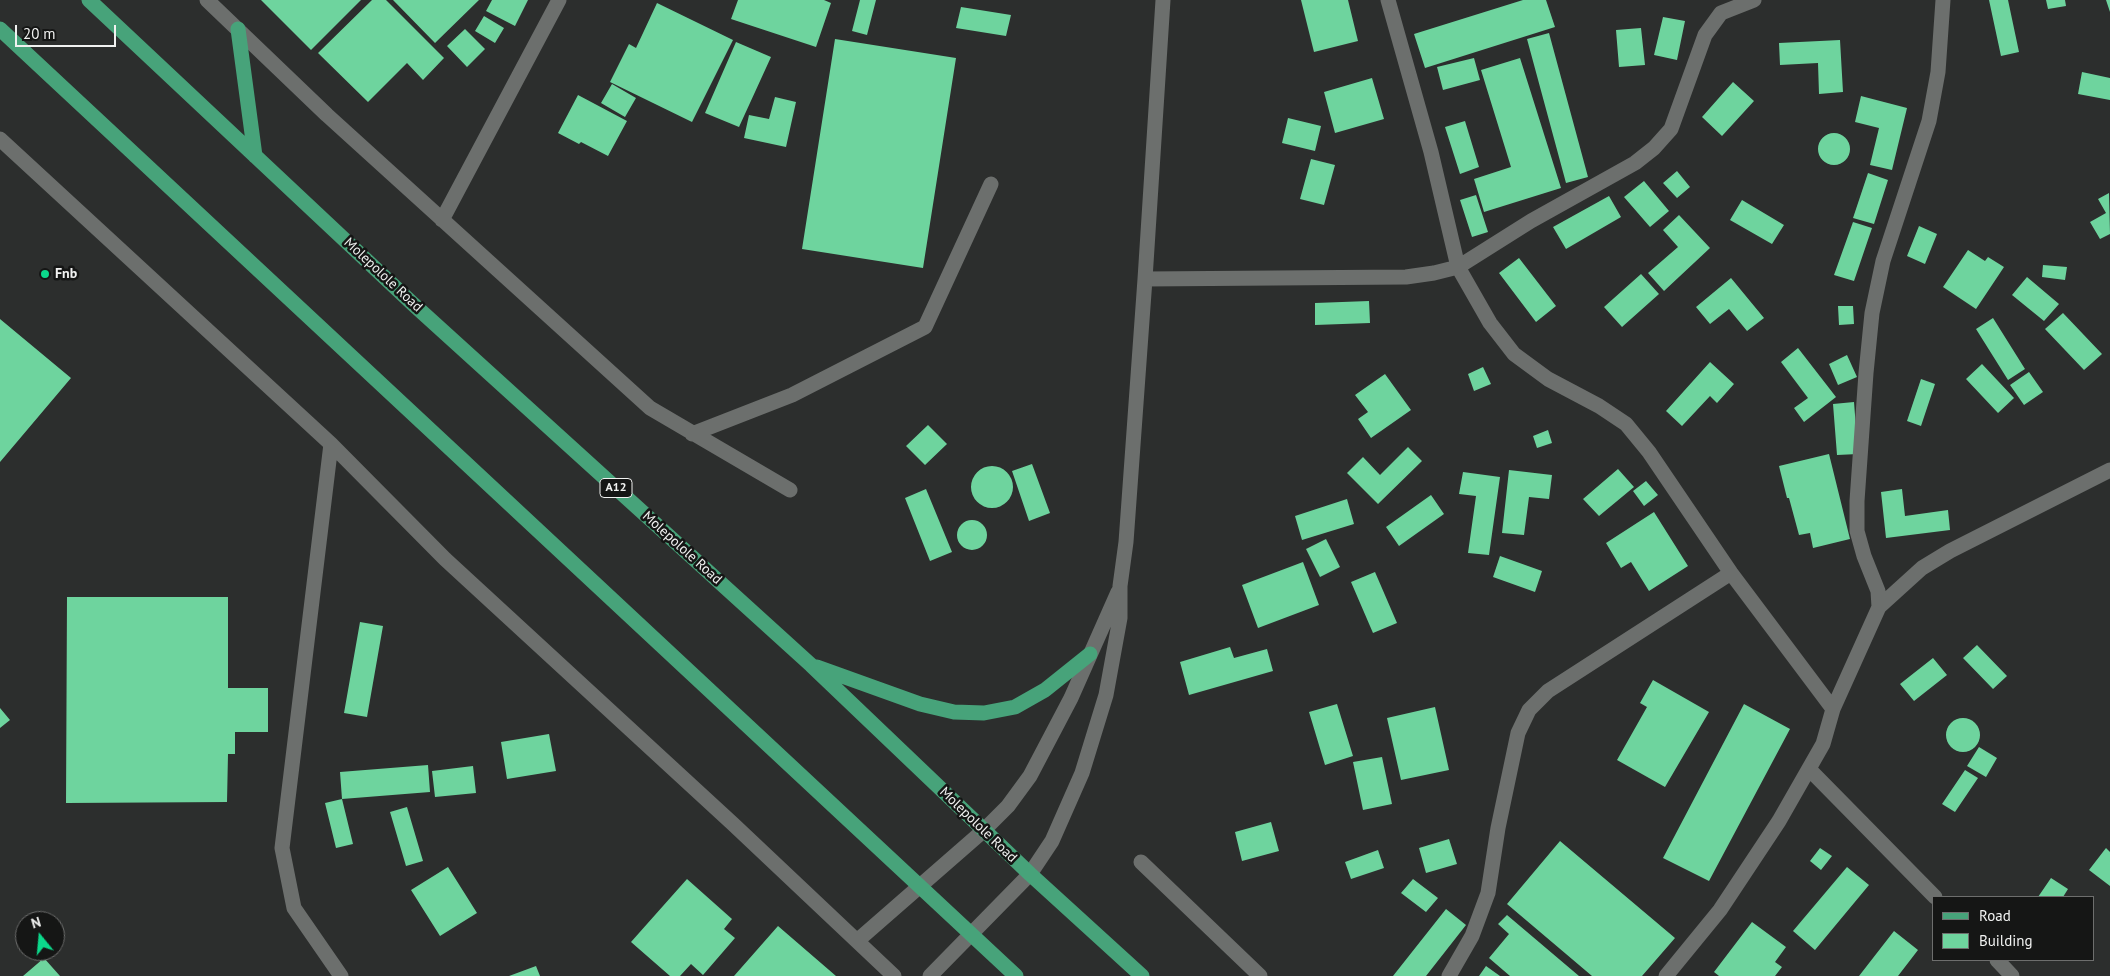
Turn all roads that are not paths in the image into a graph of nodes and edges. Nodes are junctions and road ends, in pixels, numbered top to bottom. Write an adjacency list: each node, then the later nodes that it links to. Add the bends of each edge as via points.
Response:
1 (89, 0): 11 (main road, Molepolole Road / A12)
2 (207, 0): 9 (street)
3 (559, 0): 13 (street)
4 (1163, 0): 15 (street)
5 (1388, 0): 14 (street, via 1431,152)
6 (1754, 0): 14 (street, via 1721,13 1705,35 1671,129 1654,148 1635,163 1531,221)
7 (1943, 0): 22 (street, via 1938,72 1929,121 1883,261 1872,313 1857,531 1878,591)
8 (0, 29): 30 (main road)
9 (238, 29): 11 (main road); 13 (street, via 326,115)
10 (0, 139): 17 (street)
11 (255, 156): 24 (main road, Molepolole Road / A12)
12 (991, 184): 16 (street, via 925,327 792,396)
13 (442, 220): 16 (street, via 650,408)
14 (1458, 267): 15 (street, via 1406,277); 20 (street, via 1490,323 1514,354 1548,379 1626,424 1649,452)
15 (1146, 279): 21 (street)
16 (692, 434): 19 (street)
17 (331, 444): 33 (street, via 445,559); 35 (street, via 282,848 294,908)
18 (2110, 470): 22 (street, via 1950,551 1922,568)
19 (790, 490)
20 (1731, 573): 25 (street); 41 (street, via 1548,691 1529,710 1518,733 1488,893 1472,936)
21 (1120, 586): 23 (street); 29 (street, via 1120,618 1106,695 1082,773 1052,841)
22 (1879, 606): 25 (street)
23 (1090, 654): 24 (main road, via 1046,690 1015,707 984,712 954,712 920,704); 27 (street, via 1030,776 1008,806)
24 (811, 665): 27 (main road, Molepolole Road / A12)
25 (1833, 710): 26 (street, via 1823,744)
26 (1809, 769): 31 (street); 42 (street, via 1780,821 1720,910)
27 (983, 831): 29 (main road, Molepolole Road / A12); 30 (street)
28 (1141, 862): 40 (street)
29 (1030, 874): 32 (street); 39 (main road, Molepolole Road / A12)
30 (920, 887): 32 (main road); 33 (street)
31 (1935, 896)
32 (971, 934): 37 (street); 38 (main road)
33 (857, 941): 36 (street)
34 (1998, 961): 43 (street)
35 (341, 976)
36 (894, 976)
37 (930, 976)
38 (1016, 976)
39 (1142, 976)
40 (1260, 976)
41 (1449, 976)
42 (1666, 976)
43 (2012, 976)

